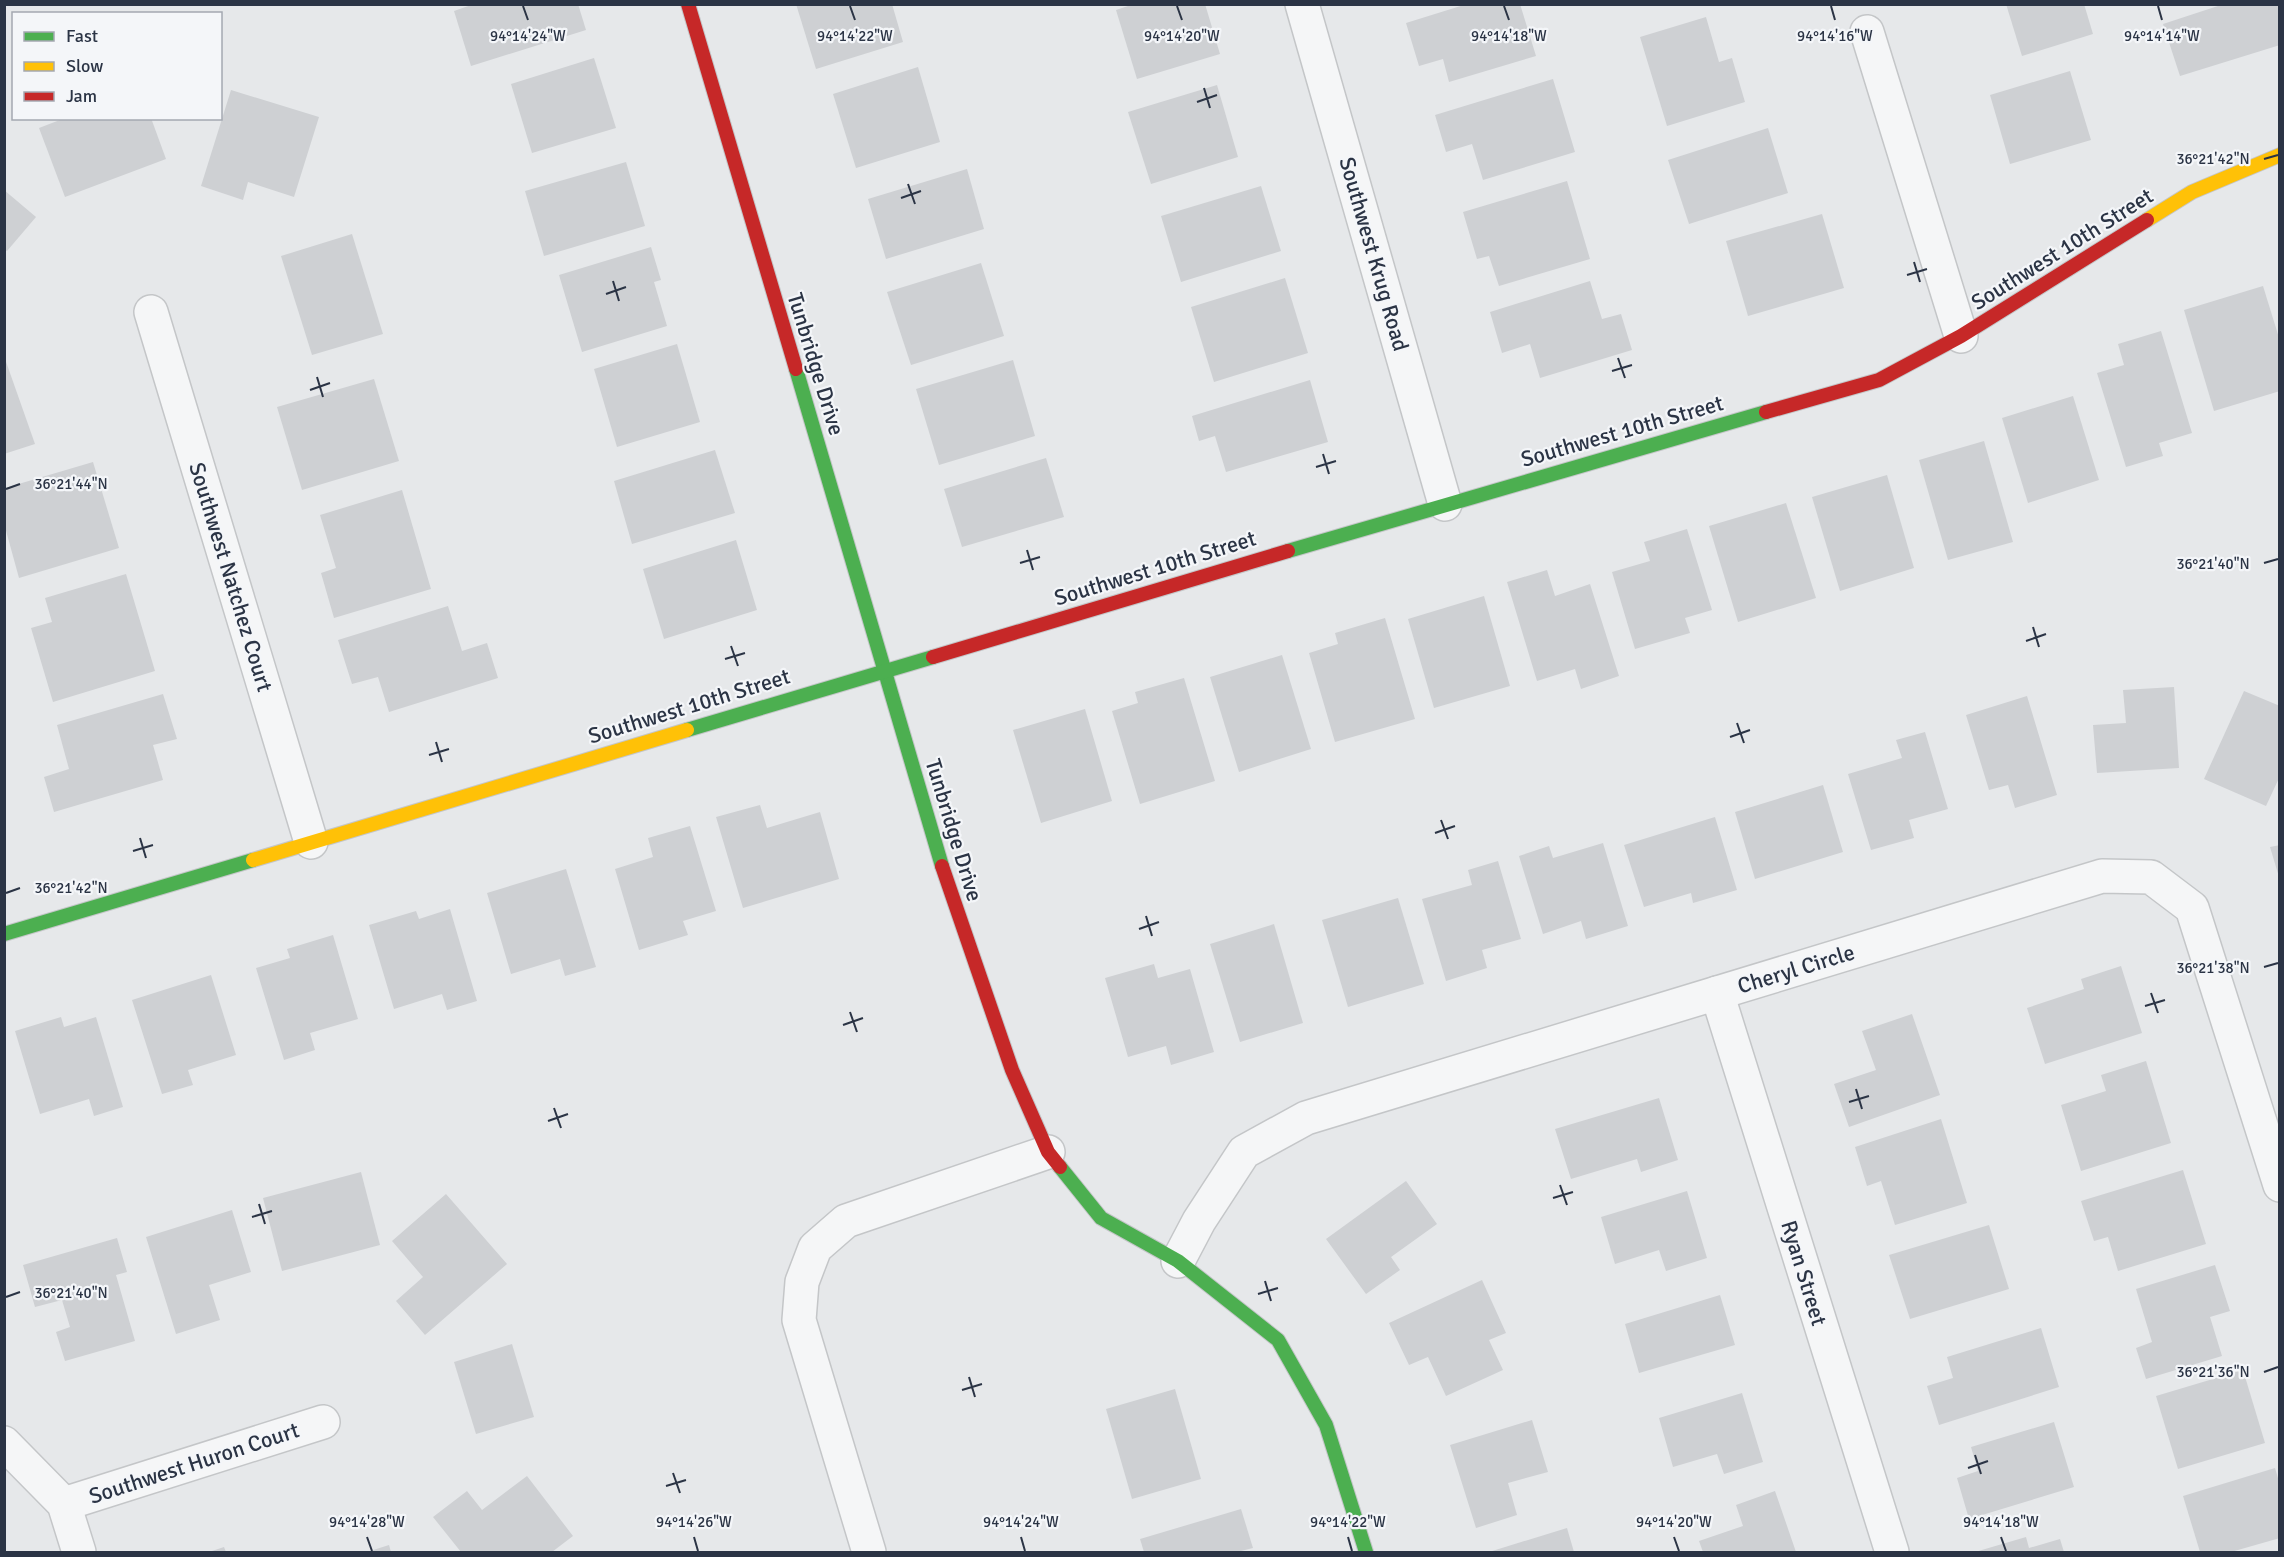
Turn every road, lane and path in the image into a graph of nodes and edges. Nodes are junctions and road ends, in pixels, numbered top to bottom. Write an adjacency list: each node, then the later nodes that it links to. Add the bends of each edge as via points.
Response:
1 (688, 4): 8 (street, Tunbridge Drive)
2 (1302, 4): 7 (street, Southwest Krug Road)
3 (1867, 32): 6 (street)
4 (2280, 155): 6 (street, Southwest 10th Street, via 2192,192)
5 (151, 312): 9 (street, Southwest Natchez Court)
6 (1961, 336): 7 (street, Southwest 10th Street, via 1879,380)
7 (1445, 504): 8 (street, Southwest 10th Street)
8 (885, 670): 9 (street, Southwest 10th Street); 12 (street, Tunbridge Drive, via 931,833 1012,1070)
9 (311, 842): 10 (street, Southwest 10th Street)
10 (4, 934)
11 (1717, 993): 13 (street, Cheryl Circle, via 2102,876 2151,877 2192,908); 14 (street, Cheryl Circle, via 1306,1118 1244,1152); 21 (street, Ryan Street)
12 (1047, 1152): 14 (street, Tunbridge Drive, via 1101,1218); 19 (street, via 846,1221 815,1248 801,1282 799,1320)
13 (2280, 1185)
14 (1178, 1261): 20 (street, Tunbridge Drive, via 1278,1341 1326,1425)
15 (323, 1422): 17 (street, Southwest Huron Court)
16 (4, 1443): 17 (street)
17 (64, 1504): 18 (street)
18 (79, 1552)
19 (869, 1552)
20 (1366, 1552)
21 (1892, 1552)

